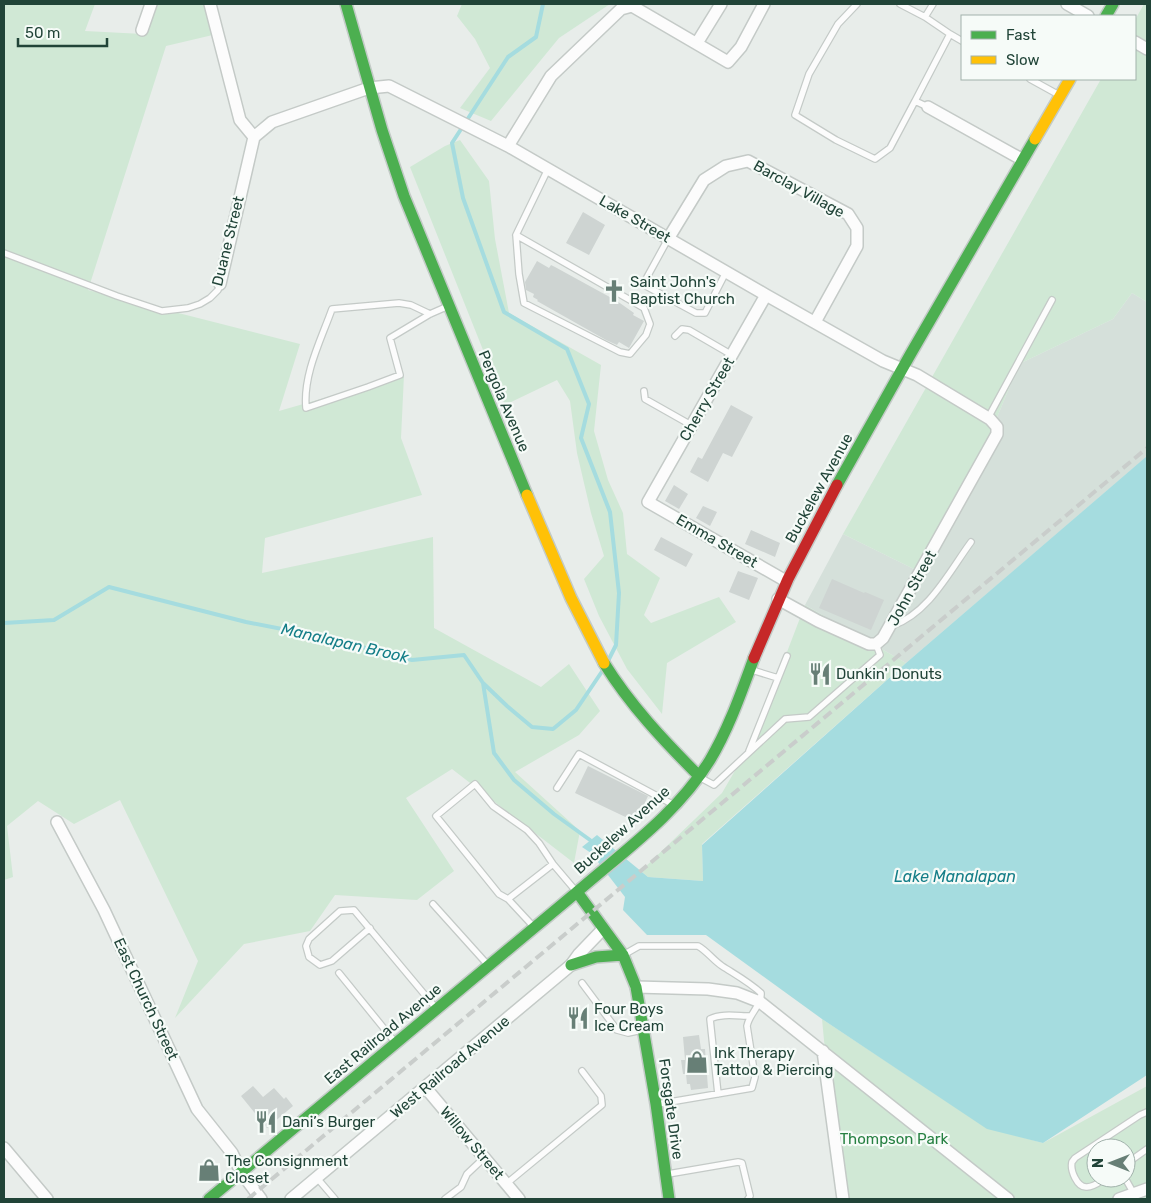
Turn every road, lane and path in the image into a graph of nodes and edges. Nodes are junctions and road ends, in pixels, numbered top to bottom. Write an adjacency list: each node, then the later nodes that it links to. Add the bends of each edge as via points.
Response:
1 (151, 4): 14 (street)
2 (210, 4): 24 (street, via 240,120)
3 (346, 4): 20 (main road, Pergola Avenue)
4 (721, 4): 17 (street)
5 (764, 4): 17 (street, via 741,47 728,62)
6 (857, 4): 22 (lane, via 838,24 809,74 795,115 875,159 890,148)
7 (900, 4): 13 (lane)
8 (933, 4): 13 (lane)
9 (1067, 4): 11 (street)
10 (1113, 4): 12 (main road)
11 (1086, 15)
12 (1107, 15)
13 (925, 17): 15 (lane)
14 (142, 30)
15 (950, 34): 16 (lane); 22 (lane)
16 (961, 40)
17 (697, 43): 25 (street, via 632,6 621,9 551,76)
18 (1032, 80): 21 (lane)
19 (1069, 80): 21 (main road, Buckelew Avenue)
20 (369, 88): 24 (street, Lake Street, via 272,122); 25 (street, Lake Street, via 389,86); 35 (main road, Pergola Avenue, via 404,196)
21 (1060, 96): 26 (main road, Buckelew Avenue)
22 (915, 101): 23 (lane)
23 (928, 107): 26 (street)
24 (254, 137): 32 (street, Duane Street)
25 (508, 146): 27 (street, Lake Street)
26 (1023, 160): 40 (main road, Buckelew Avenue)
27 (548, 169): 28 (lane); 29 (street, Lake Street)
28 (516, 235): 28 (lane, via 524,303 620,352 630,354 646,335 650,324 644,308)
29 (668, 239): 31 (street, Lake Street); 31 (lane, via 646,279 646,286 696,313 705,313); 37 (street, Barclay Village, via 704,180 726,166 748,161 848,214 857,228 857,246)
30 (4, 253): 32 (lane, Duane Street, via 162,311 200,304 218,290)
31 (726, 272): 33 (street, Lake Street)
32 (220, 284)
33 (766, 295): 37 (street, Lake Street); 39 (street, Cherry Street)
34 (1052, 300): 42 (lane)
35 (448, 306): 36 (lane); 54 (main road, Pergola Avenue, via 567,590 600,656 667,745)
36 (430, 314): 36 (lane, via 399,303 332,309 310,370 306,408 400,374 390,338)
37 (815, 322): 40 (street, Lake Street, via 883,361)
38 (675, 336): 39 (lane, via 682,329 689,330)
39 (732, 355): 43 (street, Cherry Street)
40 (903, 368): 42 (street, Lake Street); 46 (main road, Buckelew Avenue)
41 (644, 390): 43 (lane, via 645,399)
42 (988, 418): 48 (street, John Street, via 997,426 997,434)
43 (691, 425): 44 (street, Cherry Street)
44 (648, 502): 46 (street, Emma Street)
45 (971, 542): 48 (lane, via 921,610)
46 (786, 581): 47 (main road, Buckelew Avenue)
47 (778, 599): 49 (street, via 818,621); 51 (main road, Buckelew Avenue)
48 (890, 626): 49 (street, John Street)
49 (876, 644): 53 (lane, via 880,655 809,717 785,719)
50 (787, 656): 52 (lane)
51 (750, 669): 52 (lane); 54 (main road, Buckelew Avenue, via 717,748)
52 (778, 678): 53 (lane)
53 (748, 753): 54 (lane, via 714,784)
54 (699, 776): 56 (main road, Buckelew Avenue)
55 (557, 788): 56 (lane, via 579,754)
56 (675, 806): 59 (main road, Buckelew Avenue)
57 (57, 822): 88 (street, East Church Street, via 104,910 197,1109 232,1153)
58 (552, 864): 59 (lane); 60 (lane); 60 (lane, via 527,830 493,806 475,784 436,816 499,894)
59 (577, 892): 62 (main road, East Railroad Avenue); 64 (main road, Forsgate Drive)
60 (508, 899): 62 (lane)
61 (433, 904): 66 (lane)
62 (534, 927): 66 (main road, East Railroad Avenue)
63 (370, 928): 63 (lane, via 354,910 340,911 309,939 306,946 309,957 320,966 325,964); 72 (lane)
64 (603, 929): 65 (main road, Forsgate Drive); 67 (street, West Railroad Avenue)
65 (623, 955): 67 (main road, via 595,956); 70 (main road, Forsgate Drive); 71 (lane, via 639,946 698,946 758,991)
66 (488, 966): 72 (main road, East Railroad Avenue)
67 (571, 966): 78 (street, West Railroad Avenue)
68 (339, 973): 75 (lane)
69 (582, 983): 74 (lane, via 617,1030 628,1033)
70 (636, 987): 71 (street, via 708,989 738,993); 74 (main road, Forsgate Drive)
71 (760, 1002): 73 (lane); 76 (street)
72 (436, 1009): 75 (main road, East Railroad Avenue)
73 (750, 1016): 79 (lane, via 747,1026 754,1086); 79 (lane, via 710,1019)
74 (644, 1030): 80 (main road, Forsgate Drive)
75 (396, 1043): 88 (main road, East Railroad Avenue)
76 (823, 1051): 105 (street); 106 (street)
77 (582, 1071): 91 (lane, via 601,1096 602,1105)
78 (425, 1086): 87 (street, Willow Street); 90 (street, West Railroad Avenue)
79 (718, 1094): 80 (lane)
80 (656, 1104): 89 (main road, Forsgate Drive)
81 (1147, 1112): 82 (lane)
82 (1105, 1138)
83 (4, 1148): 96 (street)
84 (1147, 1149): 86 (lane)
85 (1086, 1151): 92 (lane, via 1072,1162 1072,1173)
86 (1136, 1157)
87 (484, 1158): 91 (street, Willow Street); 101 (lane, via 467,1174 461,1187)
88 (241, 1172): 97 (main road, East Railroad Avenue); 98 (street, East Church Street)
89 (665, 1174): 103 (main road, Forsgate Drive); 104 (lane, via 742,1163)
90 (317, 1178): 99 (street, West Railroad Avenue); 100 (lane)
91 (506, 1184): 102 (street, Willow Street)
92 (1086, 1187)
93 (1130, 1188): 95 (lane)
94 (1147, 1189): 95 (street)
95 (1134, 1194): 107 (street)
96 (47, 1199)
97 (209, 1199)
98 (261, 1199)
99 (291, 1199)
100 (335, 1199)
101 (445, 1199)
102 (519, 1199)
103 (669, 1199)
104 (748, 1199)
105 (843, 1199)
106 (1008, 1199)
107 (1119, 1199)

